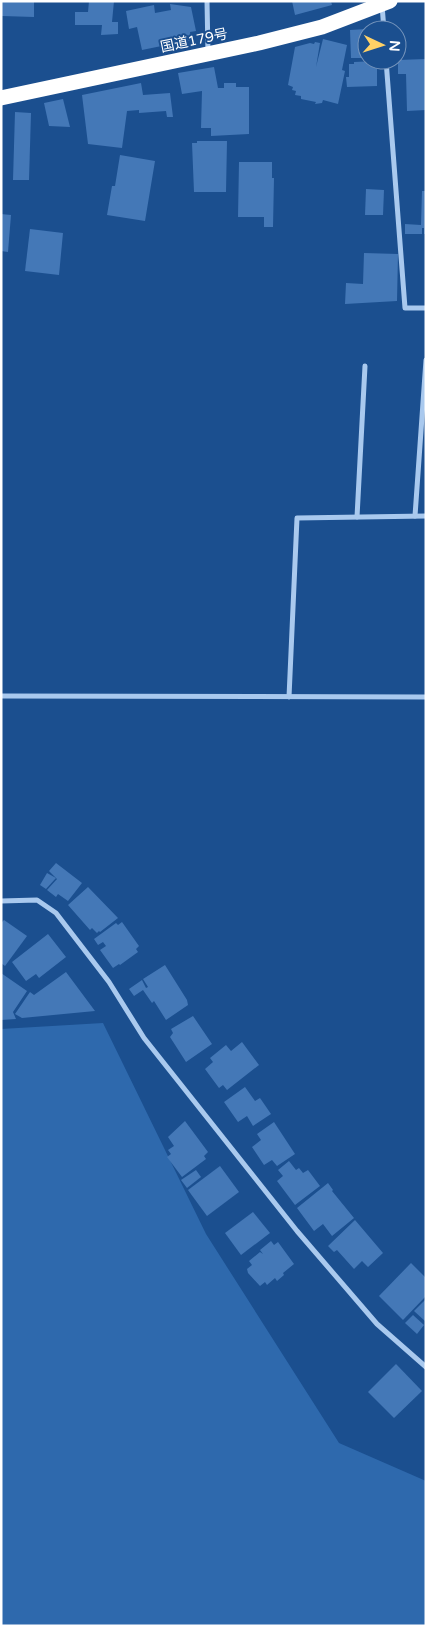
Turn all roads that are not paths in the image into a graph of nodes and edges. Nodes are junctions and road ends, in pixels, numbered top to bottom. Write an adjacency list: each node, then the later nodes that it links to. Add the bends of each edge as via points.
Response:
1 (208, 1): 4 (street)
2 (386, 3): 3 (street); 4 (highway, 国道179号, via 322,27)
3 (385, 20)
4 (208, 54): 6 (highway, 国道179号)
5 (387, 70): 7 (street, via 405,308)
6 (1, 98)
7 (426, 308)
8 (426, 360): 10 (street)
9 (365, 366): 12 (street)
10 (415, 516): 11 (street); 12 (street)
11 (426, 516)
12 (357, 517): 14 (street, via 297,518)
13 (1, 696): 14 (street)
14 (289, 697): 15 (street)
15 (426, 697)
16 (1, 901): 17 (street, via 37,900 56,912 109,982 144,1038 297,1232 377,1324)
17 (426, 1367)

